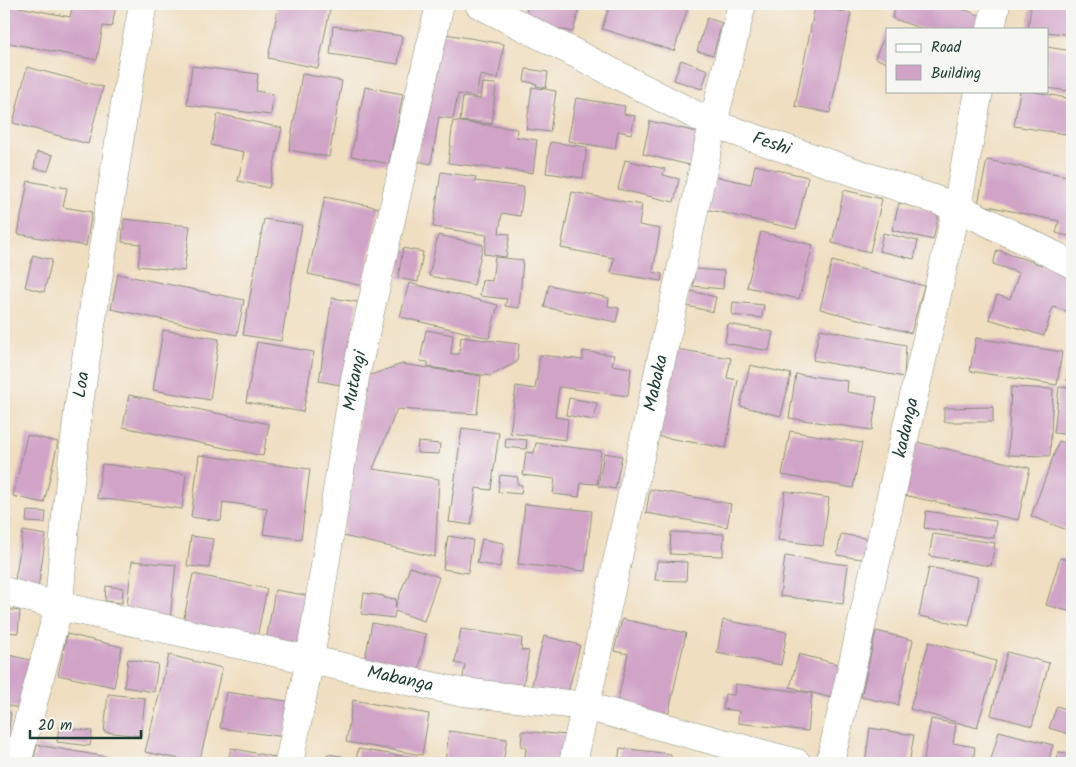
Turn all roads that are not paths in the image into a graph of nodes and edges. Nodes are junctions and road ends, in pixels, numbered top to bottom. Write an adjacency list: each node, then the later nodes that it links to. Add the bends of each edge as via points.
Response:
1 (143, 4): 12 (street, Loa, via 80,404)
2 (440, 4): 13 (street, Mutangi, via 355,378)
3 (479, 4): 8 (street, Feshi)
4 (742, 4): 8 (street, Mabaka)
5 (996, 4): 6 (street)
6 (991, 28)
7 (979, 92): 9 (street, kadanga)
8 (713, 124): 9 (street, Feshi); 14 (street, Mabaka)
9 (957, 207): 10 (street, Feshi); 19 (street, kadanga)
10 (1072, 264)
11 (4, 591): 12 (street, Mabanga)
12 (59, 606): 13 (street, Mabanga); 15 (street, Loa)
13 (310, 659): 14 (street, Mabanga, via 456,691); 16 (street, Mutangi)
14 (585, 706): 17 (street, Mabaka); 18 (street, Mabanga)
15 (17, 763)
16 (289, 763)
17 (573, 763)
18 (797, 763)
19 (830, 763)

